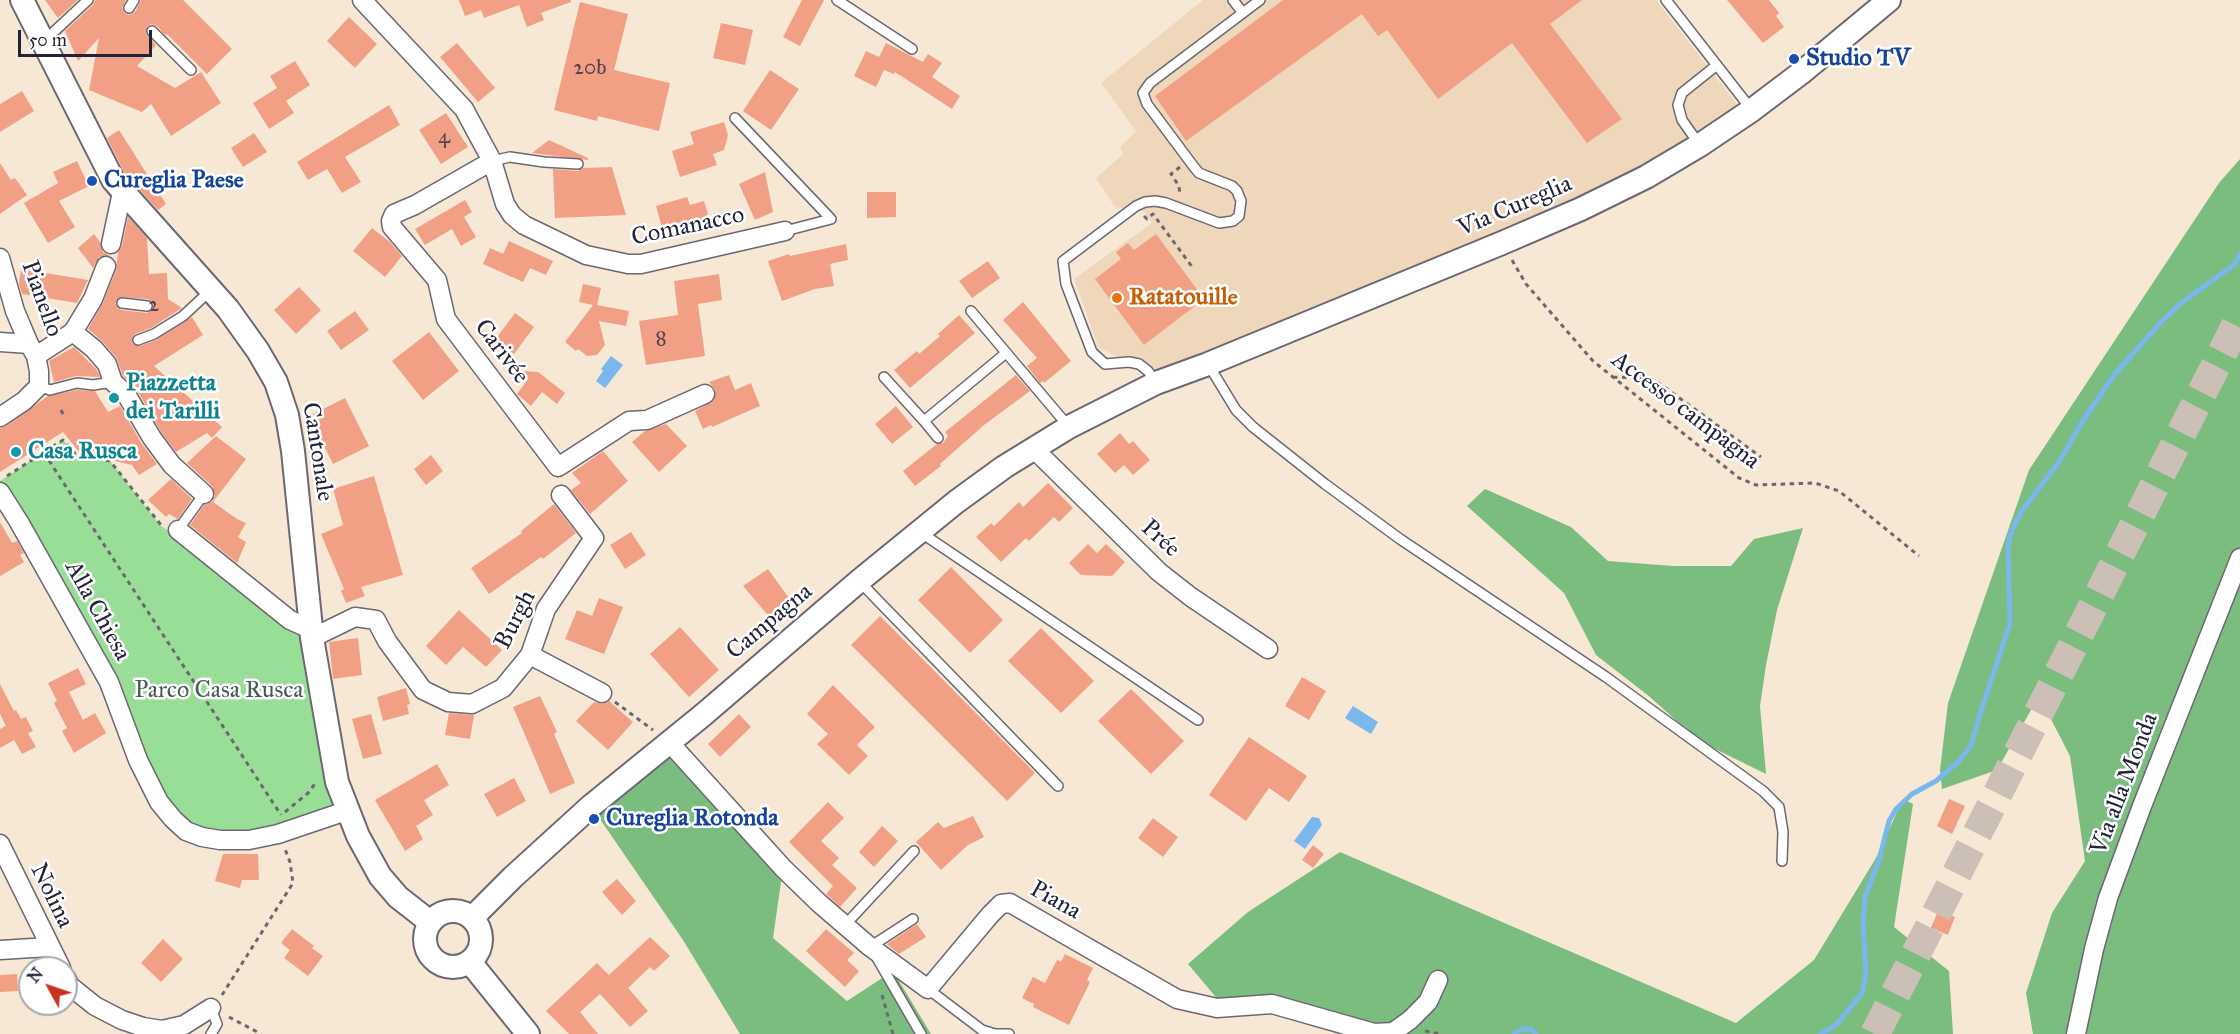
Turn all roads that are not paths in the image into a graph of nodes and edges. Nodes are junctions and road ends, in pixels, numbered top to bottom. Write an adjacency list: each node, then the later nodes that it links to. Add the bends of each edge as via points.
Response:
1 (22, 0): 11 (street, Cantonale)
2 (88, 0): 11 (lane)
3 (362, 0): 18 (street, Comanacco, via 464,109)
4 (837, 0): 12 (lane)
5 (1233, 0): 9 (lane)
6 (1260, 0): 9 (lane)
7 (1666, 0): 13 (lane)
8 (1884, 2): 15 (street, Via Cureglia)
9 (1243, 13): 37 (lane, via 1150,83 1143,93 1194,167 1237,190 1241,201 1239,216 1222,223 1160,201 1149,201 1136,206 1063,261 1063,272 1088,346 1098,359 1110,365 1139,364)
10 (152, 31): 14 (lane)
11 (43, 42): 20 (street, Cantonale)
12 (912, 49)
13 (1717, 65): 15 (lane); 17 (lane, via 1682,93 1678,105 1682,120)
14 (191, 70)
15 (1752, 110): 17 (street, Via Cureglia)
16 (735, 118): 21 (lane, Comanacco, via 831,219)
17 (1700, 145): 34 (street, Via Cureglia, via 1625,188 1502,243)
18 (492, 161): 19 (lane, via 503,157); 21 (street, Comanacco, via 501,196 516,220 586,255 615,263 641,264); 39 (street, Carivée, via 394,214 392,227 437,280 446,319 558,467 629,421 647,420)
19 (578, 164)
20 (122, 192): 22 (street); 25 (street, Cantonale)
21 (785, 231)
22 (111, 244)
23 (0, 258): 32 (street, Pianello, via 15,311)
24 (106, 266): 29 (street, via 96,300)
25 (212, 289): 30 (lane, via 183,316); 53 (street, Cantonale, via 258,351 276,382 287,415)
26 (122, 303): 27 (lane)
27 (147, 306)
28 (971, 311): 33 (lane)
29 (73, 332): 32 (street); 36 (street, via 107,364)
30 (138, 340)
31 (0, 342): 32 (street)
32 (33, 350): 38 (street)
33 (1006, 353): 42 (lane); 43 (lane)
34 (1208, 364): 37 (street, Via Cureglia); 63 (lane, via 1242,416 1325,484 1606,677 1763,791 1779,807 1784,832)
35 (884, 377): 42 (lane)
36 (113, 382): 38 (lane, via 77,383 50,390); 47 (street, via 126,394 172,465)
37 (1156, 383): 40 (street, Via Cureglia)
38 (39, 386): 41 (street)
39 (705, 394)
40 (1126, 399): 43 (street, Campagna)
41 (0, 417)
42 (924, 421): 44 (lane)
43 (1069, 427): 45 (street, Campagna)
44 (938, 438)
45 (1033, 448): 50 (street, Campagna); 54 (street, Prée, via 1160,572)
46 (0, 492): 60 (street, Alla Chiesa, via 110,682 138,760 159,802 186,831 220,840 249,840 283,826)
47 (204, 494): 49 (lane)
48 (561, 495): 55 (street, Burgh, via 594,538 546,609)
49 (178, 530): 53 (street)
50 (920, 532): 52 (street, Campagna); 57 (lane)
51 (2240, 558): 82 (street, Via alla Monda, via 2108,898)
52 (859, 581): 58 (street, Campagna); 59 (lane)
53 (311, 633): 55 (street, Burgh, via 355,617 376,620 423,690 448,702 472,704 503,688); 60 (street, Cantonale, via 333,762)
54 (1268, 649)
55 (530, 655): 56 (street)
56 (602, 693)
57 (1198, 720)
58 (669, 742): 64 (street, Campagna, via 544,848); 67 (street, via 783,868)
59 (1058, 786)
60 (346, 811): 66 (street, Cantonale, via 380,876 398,897)
61 (0, 844): 69 (street, Nolina)
62 (914, 851): 67 (lane)
63 (1782, 861)
64 (472, 918): 66 (street, via 450,910); 72 (street, via 481,935 481,945)
65 (913, 919): 68 (lane)
66 (430, 922): 72 (street, via 425,939 436,962 453,967)
67 (844, 926): 68 (street)
68 (869, 946): 74 (street); 80 (lane)
69 (50, 947): 70 (street); 71 (street, Nolina)
70 (0, 950)
71 (55, 956)
72 (470, 962): 79 (street)
73 (1438, 980): 74 (street, Piana, via 1428,1002 1393,1032 1374,1033 1272,1004 1217,1008 1177,999 1010,903 1001,904 990,915)
74 (928, 988): 81 (lane, via 982,1029)
75 (78, 993): 77 (street, via 94,1006)
76 (211, 1008): 77 (street, via 184,1025); 78 (lane, via 217,1024)
77 (144, 1030)
78 (211, 1034)
79 (528, 1034)
80 (921, 1034)
81 (1009, 1034)
82 (2076, 1034)

